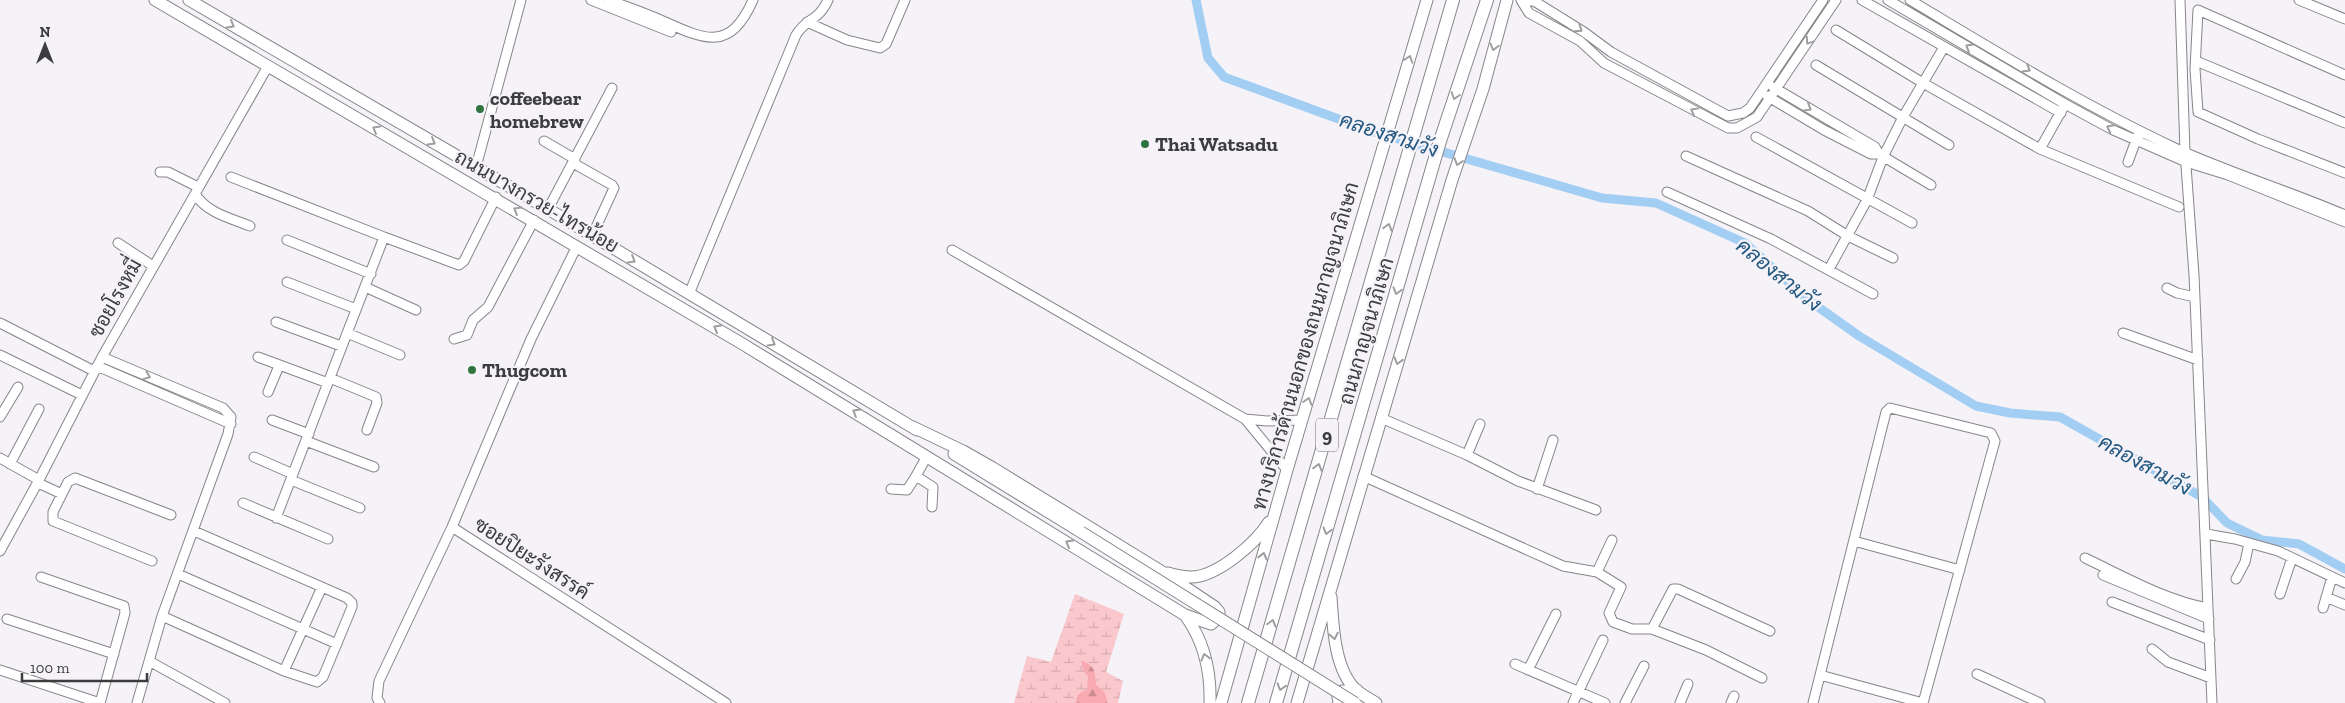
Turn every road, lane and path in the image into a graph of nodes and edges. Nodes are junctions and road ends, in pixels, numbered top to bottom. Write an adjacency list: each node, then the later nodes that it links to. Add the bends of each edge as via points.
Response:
1 (155, 0): 33 (main road, ถนนบางกรวย-ไทรน้อย)
2 (189, 0): 59 (main road, ถนนบางกรวย-ไทรน้อย, one-way to 59)
3 (521, 0): 59 (street)
4 (591, 0): 27 (street)
5 (609, 0): 6 (street, via 707,38 722,36 736,27 746,17)
6 (753, 0)
7 (828, 0): 23 (street, via 822,12)
8 (905, 0): 23 (street, via 886,44 880,48 847,40)
9 (1428, 0): 115 (main road, ทางบริการด้านนอกของถนนกาญจนาภิเษก, one-way to 9)
10 (1453, 0): 205 (highway, ถนนกาญจนาภิเษก / 9, one-way to 10)
11 (1487, 0): 206 (highway, ถนนกาญจนาภิเษก / 9, one-way to 206, via 1440,141)
12 (1508, 0): 112 (main road, one-way to 112)
13 (1521, 0): 21 (street, via 1534,1); 24 (street, via 1529,14)
14 (1823, 0): 36 (street)
15 (1836, 0): 39 (street, one-way to 39)
16 (1862, 0): 29 (street)
17 (1888, 0): 28 (street)
18 (1910, 0): 25 (street)
19 (2180, 0): 53 (street)
20 (2299, 0): 22 (street)
21 (1558, 15): 24 (street); 30 (street, one-way to 30)
22 (2345, 19)
23 (807, 22): 89 (street, via 802,25 786,57)
24 (1552, 26): 34 (street, via 1580,41)
25 (1954, 26): 28 (street); 41 (street, one-way to 41)
26 (1836, 30): 37 (street)
27 (671, 32)
28 (1948, 35): 43 (street, one-way to 28)
29 (1944, 47): 37 (street); 44 (street)
30 (1623, 59): 34 (street); 40 (street, via 1728,116 1750,108)
31 (2196, 61): 35 (street, via 2198,10); 46 (street); 61 (street, via 2198,112)
32 (1816, 65): 45 (street)
33 (268, 66): 64 (street, ซอยโรงหมี่); 66 (main road, ถนนบางกรวย-ไทรน้อย, one-way to 33)
34 (1618, 70): 42 (street, one-way to 34, via 1748,124 1728,128)
35 (2345, 75)
36 (1766, 83): 39 (street); 40 (street)
37 (1923, 83): 45 (street); 52 (street)
38 (612, 88): 56 (street)
39 (1777, 89): 42 (street); 55 (street, one-way to 55, via 1875,147)
40 (1761, 92): 42 (street)
41 (2070, 95): 43 (street); 47 (street)
42 (1770, 98): 55 (street, via 1824,130)
43 (2065, 104): 44 (street); 50 (street, one-way to 43)
44 (2060, 114): 52 (street)
45 (1903, 117): 51 (street); 55 (street)
46 (2345, 123)
47 (2140, 130): 50 (street); 53 (street)
48 (1756, 137): 67 (street)
49 (544, 141): 56 (street)
50 (2136, 141): 57 (street); 58 (street)
51 (1949, 145)
52 (2040, 149): 68 (street)
53 (2186, 152): 58 (street); 70 (street)
54 (1686, 156): 76 (street, via 1808,211)
55 (1881, 156): 63 (street); 67 (street)
56 (574, 161): 69 (street); 75 (street, via 614,188)
57 (2128, 162)
58 (2186, 162): 72 (street, via 2228,175); 91 (street)
59 (476, 167): 69 (main road, ถนนบางกรวย-ไทรน้อย)
60 (160, 172): 64 (street, via 184,179)
61 (2345, 172)
62 (230, 177): 77 (street)
63 (1931, 185)
64 (196, 188): 74 (street, via 201,204 208,209); 83 (street, ซอยโรงหมี่)
65 (1667, 192): 84 (street)
66 (496, 198): 71 (main road, ถนนบางกรวย-ไทรน้อย, one-way to 66); 77 (street, via 459,265)
67 (1867, 200): 73 (street); 76 (street)
68 (2179, 206)
69 (548, 209): 75 (main road, ถนนบางกรวย-ไทรน้อย)
70 (2345, 215)
71 (534, 220): 80 (main road, ถนนบางกรวย-ไทรน้อย); 98 (street, via 488,307 473,320 467,335)
72 (2345, 222)
73 (1912, 223)
74 (250, 226)
75 (592, 236): 89 (main road, ถนนบางกรวย-ไทรน้อย, one-way to 89)
76 (1848, 236): 82 (street); 84 (street)
77 (384, 237): 85 (street)
78 (287, 240): 85 (street)
79 (118, 243): 83 (street)
80 (577, 246): 119 (main road, ถนนบางกรวย-ไทรน้อย, one-way to 80); 143 (street, ซอยปิยะรังสรรค์, via 531,339)
81 (952, 250): 113 (street)
82 (1893, 258)
83 (150, 265): 104 (street, ซอยโรงหมี่)
84 (1829, 269): 90 (street)
85 (371, 274): 87 (street)
86 (287, 282): 92 (street)
87 (365, 287): 92 (street); 93 (street)
88 (2167, 288): 91 (street)
89 (689, 294): 117 (main road, ถนนบางกรวย-ไทรน้อย, one-way to 117)
90 (1873, 294)
91 (2195, 297): 103 (street)
92 (356, 309): 96 (street)
93 (416, 310)
94 (276, 322): 99 (street)
95 (0, 323): 104 (street, via 81,363)
96 (347, 332): 99 (street); 101 (street)
97 (2123, 334): 103 (street)
98 (454, 339)
99 (341, 346): 106 (street)
100 (0, 355): 109 (street)
101 (400, 355)
102 (258, 358): 105 (street)
103 (2198, 360): 146 (street)
104 (96, 366): 109 (street, ซอยโรงหมี่); 144 (street, via 228,411 231,424)
105 (279, 366): 106 (street); 108 (street)
106 (329, 380): 118 (street, via 376,397 377,403); 120 (street)
107 (18, 386): 111 (street)
108 (268, 392)
109 (76, 393): 132 (street, ซอยโรงหมี่)
110 (39, 409): 126 (street)
111 (0, 417)
112 (1381, 418): 122 (street); 130 (main road)
113 (1245, 419): 115 (street, via 1267,422); 128 (street)
114 (272, 420): 120 (street)
115 (1302, 420): 128 (main road, ทางบริการด้านนอกของถนนกาญจนาภิเษก)
116 (1480, 424): 122 (street)
117 (913, 427): 145 (main road); 156 (main road, via 963,451)
118 (367, 430)
119 (898, 437): 123 (main road); 145 (main road, via 964,469)
120 (307, 438): 127 (street); 131 (street)
121 (1554, 440): 134 (street)
122 (1467, 455): 134 (street)
123 (927, 456): 129 (street); 173 (main road, one-way to 123)
124 (254, 457): 131 (street)
125 (0, 458): 126 (street)
126 (10, 464): 132 (street)
127 (374, 467)
128 (1287, 470): 140 (main road, ทางบริการด้านนอกของถนนกาญจนาภิเษก)
129 (916, 476): 133 (street, via 906,490); 137 (street, via 933,487)
130 (1363, 476): 157 (street, via 1563,566); 165 (main road)
131 (292, 477): 138 (street); 142 (street)
132 (37, 480): 135 (street); 151 (street, ซอยโรงหมี่)
133 (891, 489)
134 (1537, 489): 139 (street)
135 (62, 494): 141 (street, via 68,482 75,478); 154 (street, via 53,512 53,521)
136 (243, 503): 142 (street)
137 (932, 507)
138 (360, 508)
139 (1596, 510)
140 (1274, 514): 156 (main road, via 1251,546 1227,563 1193,577); 204 (main road, ทางบริการด้านนอกของถนนกาญจนาภิเษก, one-way to 140)
141 (171, 515)
142 (276, 518): 147 (street)
143 (452, 527): 198 (street, ซอยปิยะรังสรรค์); 201 (street, via 379,681 377,698)
144 (194, 531): 158 (street); 164 (street)
145 (1079, 534): 209 (main road); 210 (main road, bridge)
146 (2206, 534): 150 (street); 170 (street)
147 (328, 539)
148 (1612, 540): 157 (street)
149 (1854, 541): 155 (street); 155 (street, via 1886,412 1890,408 1991,433 1995,441); 192 (street)
150 (2249, 543): 153 (street); 162 (street)
151 (0, 551)
152 (2085, 558): 170 (street, via 2158,592)
153 (2292, 558): 161 (street); 166 (street)
154 (152, 561)
155 (1960, 570): 217 (street)
156 (1164, 572): 173 (main road, via 1219,612 1219,617 1211,624)
157 (1597, 572): 178 (street, via 1621,587 1609,614 1611,620 1632,629)
158 (178, 574): 174 (street); 177 (street)
159 (2103, 575): 176 (street)
160 (41, 576): 184 (street, via 124,606)
161 (2332, 577): 163 (street); 167 (street)
162 (2236, 579)
163 (2345, 583)
164 (322, 587): 177 (street); 182 (street, via 352,603)
165 (1331, 587): 196 (main road, one-way to 196, via 1333,630 1339,658); 207 (main road)
166 (2280, 594)
167 (2326, 597): 169 (street); 171 (street)
168 (2112, 602): 181 (street)
169 (2345, 605)
170 (2208, 608): 176 (street)
171 (2323, 608)
172 (1556, 614): 189 (street)
173 (1185, 615): 203 (main road, one-way to 173, via 1205,655)
174 (162, 616): 185 (street); 190 (street)
175 (7, 619): 184 (street)
176 (2209, 619): 181 (street)
177 (303, 628): 182 (street); 190 (street)
178 (1652, 629): 179 (street, via 1669,596 1678,589); 193 (street, via 1706,650)
179 (1770, 631)
180 (1603, 640): 197 (street)
181 (2210, 640): 194 (street)
182 (338, 644): 190 (street, via 321,680 312,682)
183 (2152, 648): 194 (street, via 2168,662)
184 (114, 654): 188 (street, via 100,703)
185 (149, 660): 199 (street); 200 (street)
186 (1515, 664): 189 (street)
187 (1644, 666): 214 (street)
188 (0, 670)
189 (1528, 670): 197 (street)
190 (284, 671)
191 (1977, 674): 218 (street)
192 (1820, 675): 216 (street); 217 (street)
193 (1762, 678)
194 (2211, 678): 219 (street)
195 (1688, 684): 215 (street)
196 (1356, 690): 208 (main road, via 1342,691); 211 (main road)
197 (1578, 691): 212 (street); 213 (street)
198 (716, 700): 202 (street, ซอยปิยะรังสรรค์)
199 (137, 703)
200 (225, 703)
201 (380, 703)
202 (726, 703)
203 (1210, 703)
204 (1221, 703)
205 (1248, 703)
206 (1276, 703)
207 (1297, 703)
208 (1339, 703)
209 (1344, 703)
210 (1356, 703)
211 (1376, 703)
212 (1573, 703)
213 (1605, 703)
214 (1625, 703)
215 (1680, 703)
216 (1813, 703)
217 (1923, 703)
218 (2040, 703)
219 (2212, 703)

